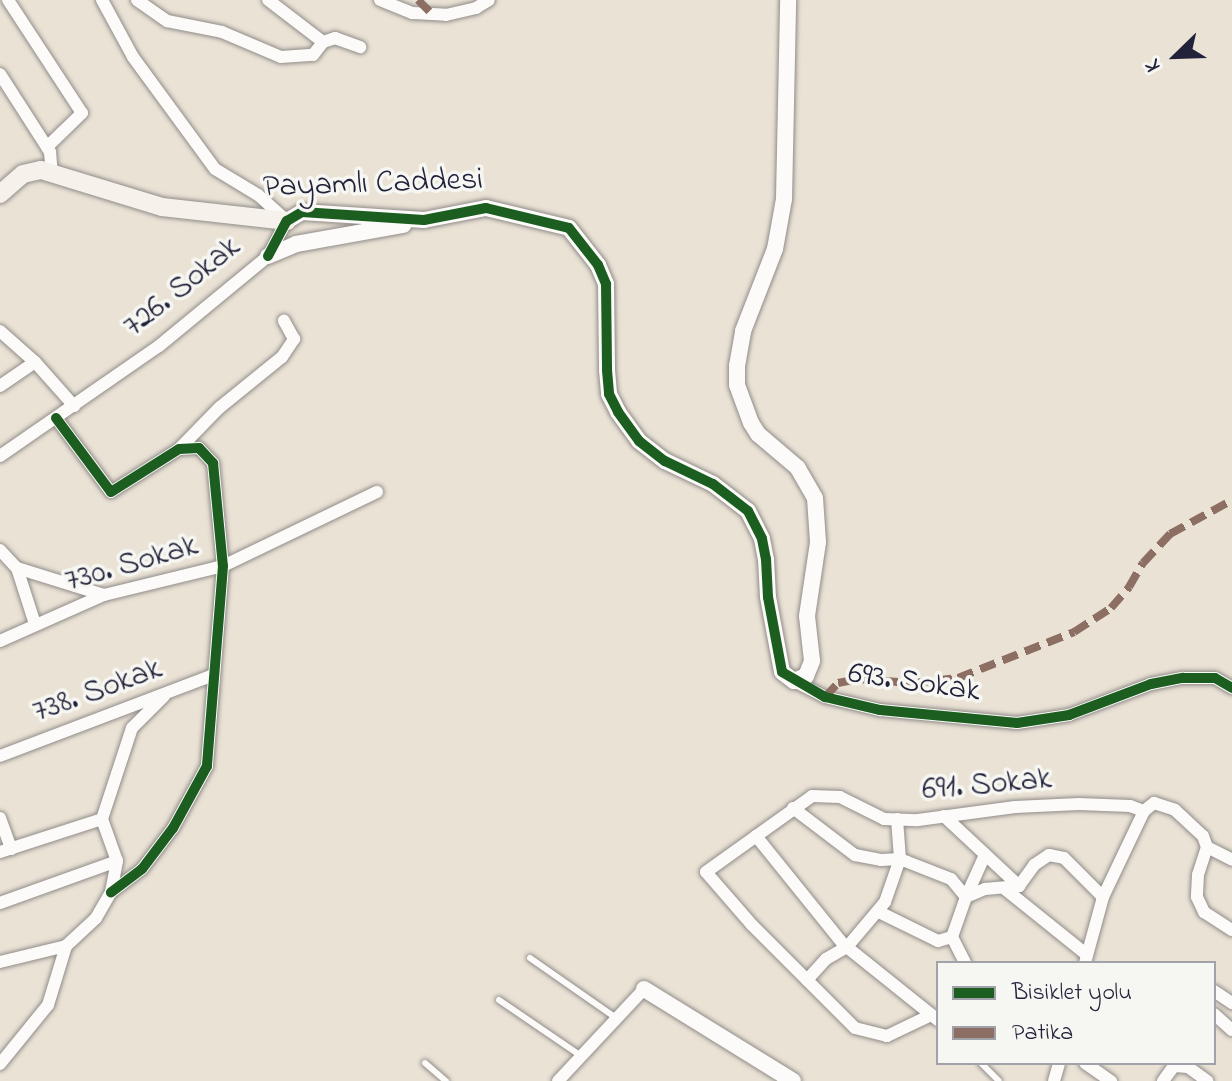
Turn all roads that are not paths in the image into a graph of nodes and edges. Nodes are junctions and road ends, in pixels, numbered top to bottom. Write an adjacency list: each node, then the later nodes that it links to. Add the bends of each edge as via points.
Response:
1 (8, 0): 11 (street, via 82,113)
2 (102, 0): 15 (street, via 133,57 215,169 258,195)
3 (137, 0): 8 (street, via 167,21 222,32 281,57 313,55)
4 (268, 0): 8 (street)
5 (380, 0): 6 (street, via 413,13 446,15)
6 (489, 0)
7 (788, 0): 33 (street, via 784,199 775,249 743,331 737,385 758,434 798,468 815,498 818,542 807,616 812,661 806,676)
8 (323, 42): 9 (street, via 335,38)
9 (360, 47)
10 (0, 74): 11 (street)
11 (47, 147): 12 (street)
12 (52, 176): 13 (main road, Payamlı Caddesi, via 41,170 23,174); 15 (main road, Payamlı Caddesi, via 162,207)
13 (0, 194)
14 (424, 220): 15 (street, Payamlı Caddesi, via 302,212); 16 (street, 726. Sokak, via 296,244); 33 (street, Payamlı Caddesi, via 486,208 569,228 606,284 609,394 639,441 748,511 762,539 782,672)
15 (287, 221): 16 (street)
16 (268, 256): 21 (street, 726. Sokak, via 159,346)
17 (284, 321): 23 (street, via 294,339 282,357)
18 (0, 331): 19 (street)
19 (35, 362): 20 (street); 21 (street)
20 (0, 386)
21 (74, 406): 22 (street, 726. Sokak)
22 (56, 418): 23 (street, via 111,492); 24 (street, 726. Sokak)
23 (179, 449): 27 (street, via 199,448 213,463)
24 (0, 456)
25 (377, 492): 27 (street)
26 (0, 550): 28 (street)
27 (223, 566): 29 (street, 730. Sokak); 32 (street, 730. Sokak)
28 (17, 568): 29 (street); 30 (street)
29 (104, 595): 30 (street, 730. Sokak)
30 (35, 624): 31 (street, 730. Sokak)
31 (0, 641)
32 (213, 675): 35 (street, 738. Sokak); 52 (street, 730. Sokak, via 207,766 173,828 142,869)
33 (794, 681): 34 (street, 693. Sokak, via 825,697 880,710 1017,723 1069,715 1151,684 1183,678 1215,678)
34 (1232, 688)
35 (164, 696): 36 (street, 738. Sokak); 41 (street, via 132,728)
36 (0, 756)
37 (793, 808): 42 (street, 691. Sokak, via 812,796 840,797 884,819); 43 (street); 47 (street, via 855,855)
38 (1144, 811): 39 (street, 691. Sokak, via 1079,804); 44 (street, 691. Sokak, via 1154,803 1175,810 1197,827); 54 (street)
39 (944, 816): 42 (street, 691. Sokak); 46 (street)
40 (0, 818): 45 (street)
41 (102, 819): 45 (street); 49 (street)
42 (897, 819): 47 (street)
43 (756, 836): 60 (street); 65 (street, via 706,872)
44 (1207, 847): 48 (street); 57 (street, via 1197,897 1204,912)
45 (6, 850)
46 (985, 855): 50 (street); 53 (street)
47 (900, 859): 53 (street, via 951,879); 56 (street)
48 (1232, 860)
49 (117, 861): 52 (street); 55 (street)
50 (1019, 886): 51 (street); 54 (street, via 1049,855 1064,858)
51 (1005, 889): 53 (street, via 985,889); 62 (street)
52 (111, 892): 59 (street, via 96,918)
53 (966, 897): 58 (street)
54 (1103, 897): 62 (street)
55 (0, 903)
56 (879, 912): 58 (street, via 938,941); 60 (street)
57 (1232, 930)
58 (952, 937): 63 (street)
59 (66, 946): 64 (street); 74 (street, via 48,1005)
60 (847, 947): 65 (street, via 826,959); 70 (street)
61 (530, 958): 69 (lane)
62 (1086, 959)
63 (964, 961)
64 (0, 962)
65 (807, 980): 70 (street, via 855,1028 887,1036)
66 (644, 989): 69 (street); 79 (street)
67 (499, 1000): 72 (lane)
68 (1216, 1016): 71 (street)
69 (616, 1018): 72 (street)
70 (934, 1018)
71 (1232, 1030)
72 (581, 1056): 78 (street)
73 (425, 1063): 77 (lane)
74 (0, 1064)
75 (983, 1065): 80 (lane)
76 (1088, 1065): 81 (street)
77 (446, 1081)
78 (558, 1081)
79 (793, 1081)
80 (999, 1081)
81 (1111, 1081)
82 (1163, 1081): 83 (street, via 1174,1066 1188,1067)
83 (1207, 1081)

